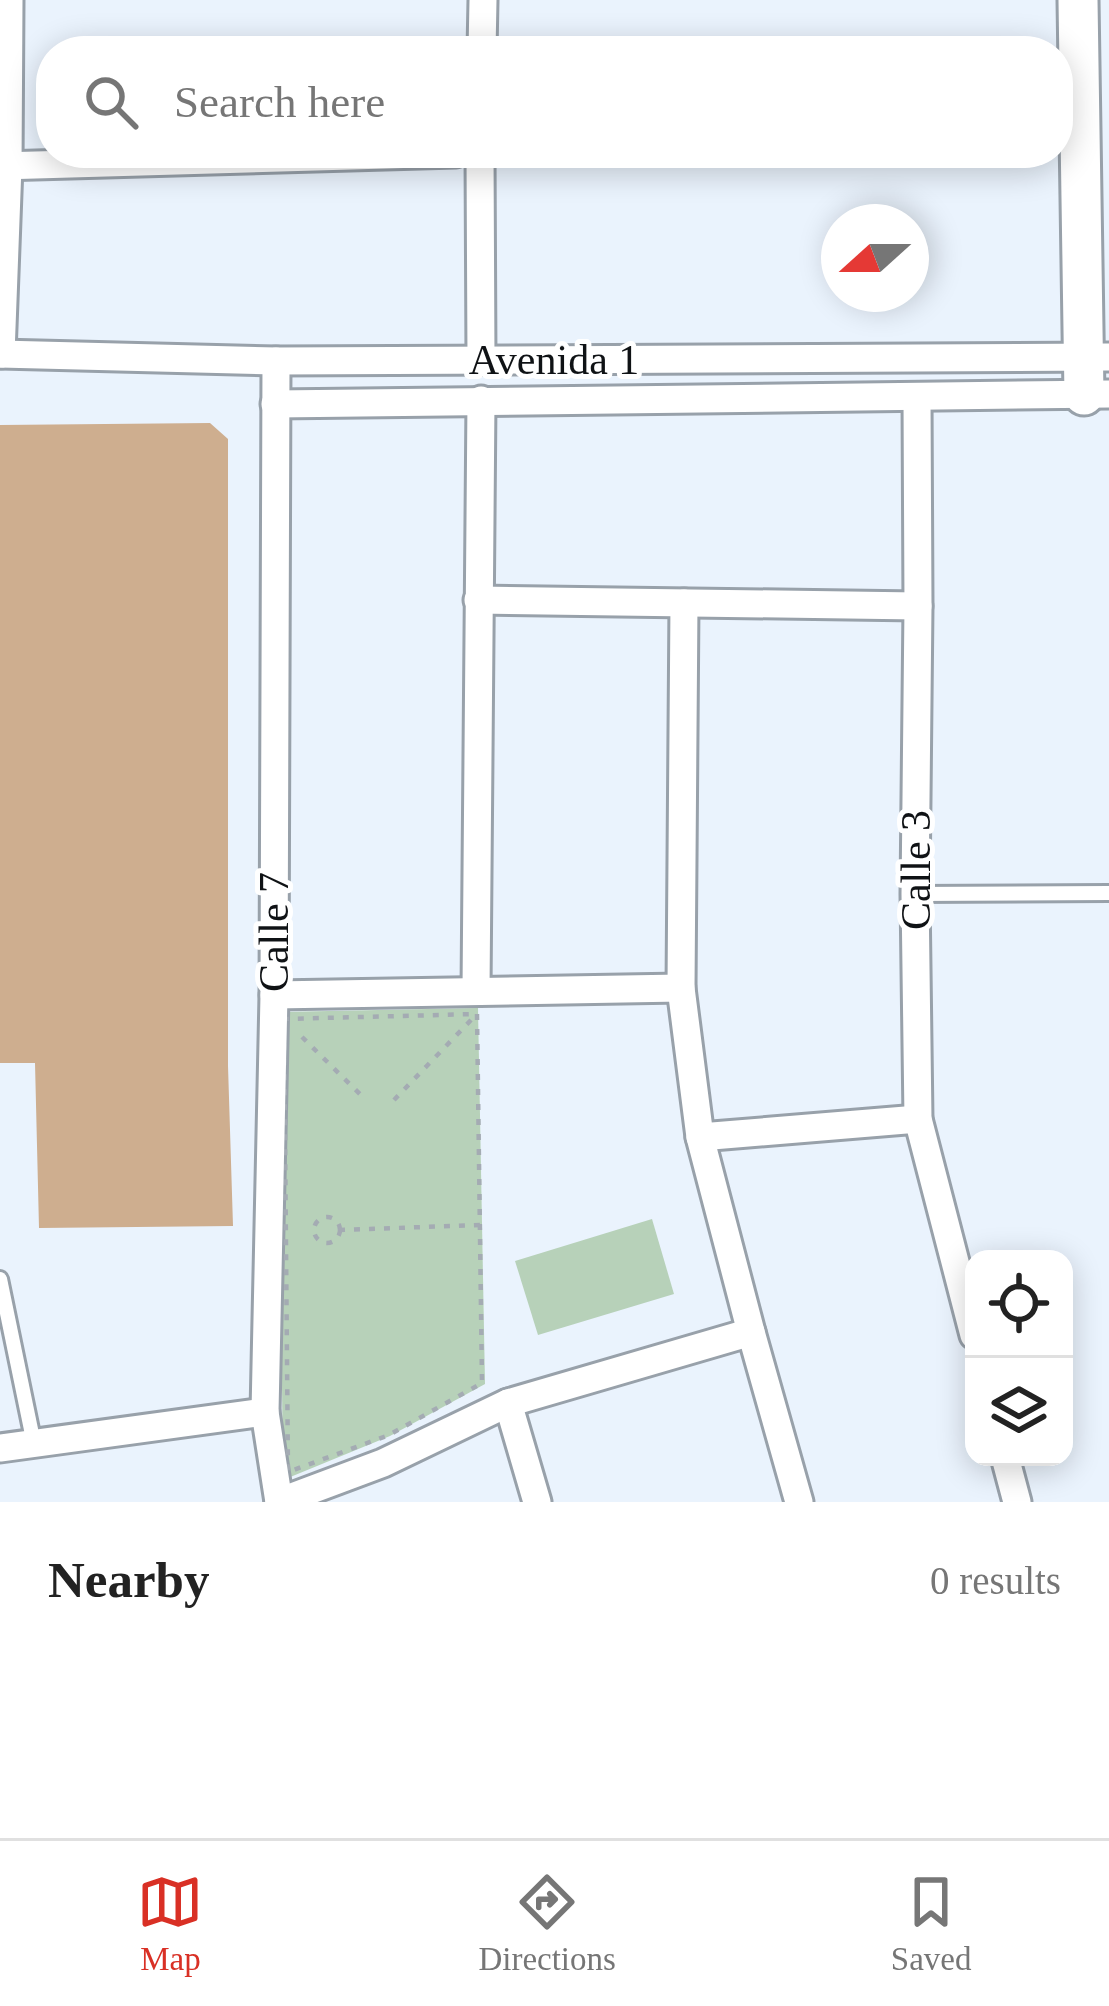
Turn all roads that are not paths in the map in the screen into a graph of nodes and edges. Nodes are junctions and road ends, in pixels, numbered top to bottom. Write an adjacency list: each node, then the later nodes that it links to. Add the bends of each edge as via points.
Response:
1 (9, 0): 7 (street)
2 (483, 0): 4 (street)
3 (1078, 0): 5 (street)
4 (482, 36)
5 (1073, 85)
6 (36, 165): 7 (street)
7 (4, 166): 10 (street)
8 (480, 168): 11 (street)
9 (1071, 168): 13 (street)
10 (0, 354): 12 (street, Avenida 1)
11 (481, 360): 12 (street, Avenida 1); 13 (street, Avenida 1)
12 (275, 361): 16 (street, Calle 7)
13 (1096, 376): 14 (street, Avenida 1)
14 (917, 398): 15 (street, Avenida 1); 19 (street, Calle 3)
15 (481, 400): 16 (street, Avenida 1); 17 (street)
16 (275, 404): 24 (street, Calle 7)
17 (478, 600): 18 (street); 23 (street)
18 (684, 602): 19 (street); 22 (street)
19 (918, 605): 21 (street, Calle 3)
20 (1109, 893): 21 (lane)
21 (915, 894): 25 (street, Calle 3)
22 (681, 988): 23 (street); 26 (street)
23 (476, 1003): 24 (street)
24 (279, 1007): 31 (street, Calle 7)
25 (918, 1119): 26 (street); 28 (street, Calle 3)
26 (700, 1137): 29 (street)
27 (0, 1279): 32 (lane)
28 (965, 1300)
29 (751, 1332): 30 (street); 37 (street)
30 (508, 1403): 35 (street); 36 (street)
31 (265, 1412): 32 (street); 35 (street, Calle 7)
32 (34, 1444): 33 (street)
33 (0, 1448)
34 (1007, 1466): 38 (street)
35 (279, 1502)
36 (537, 1502)
37 (799, 1502)
38 (1017, 1502)

